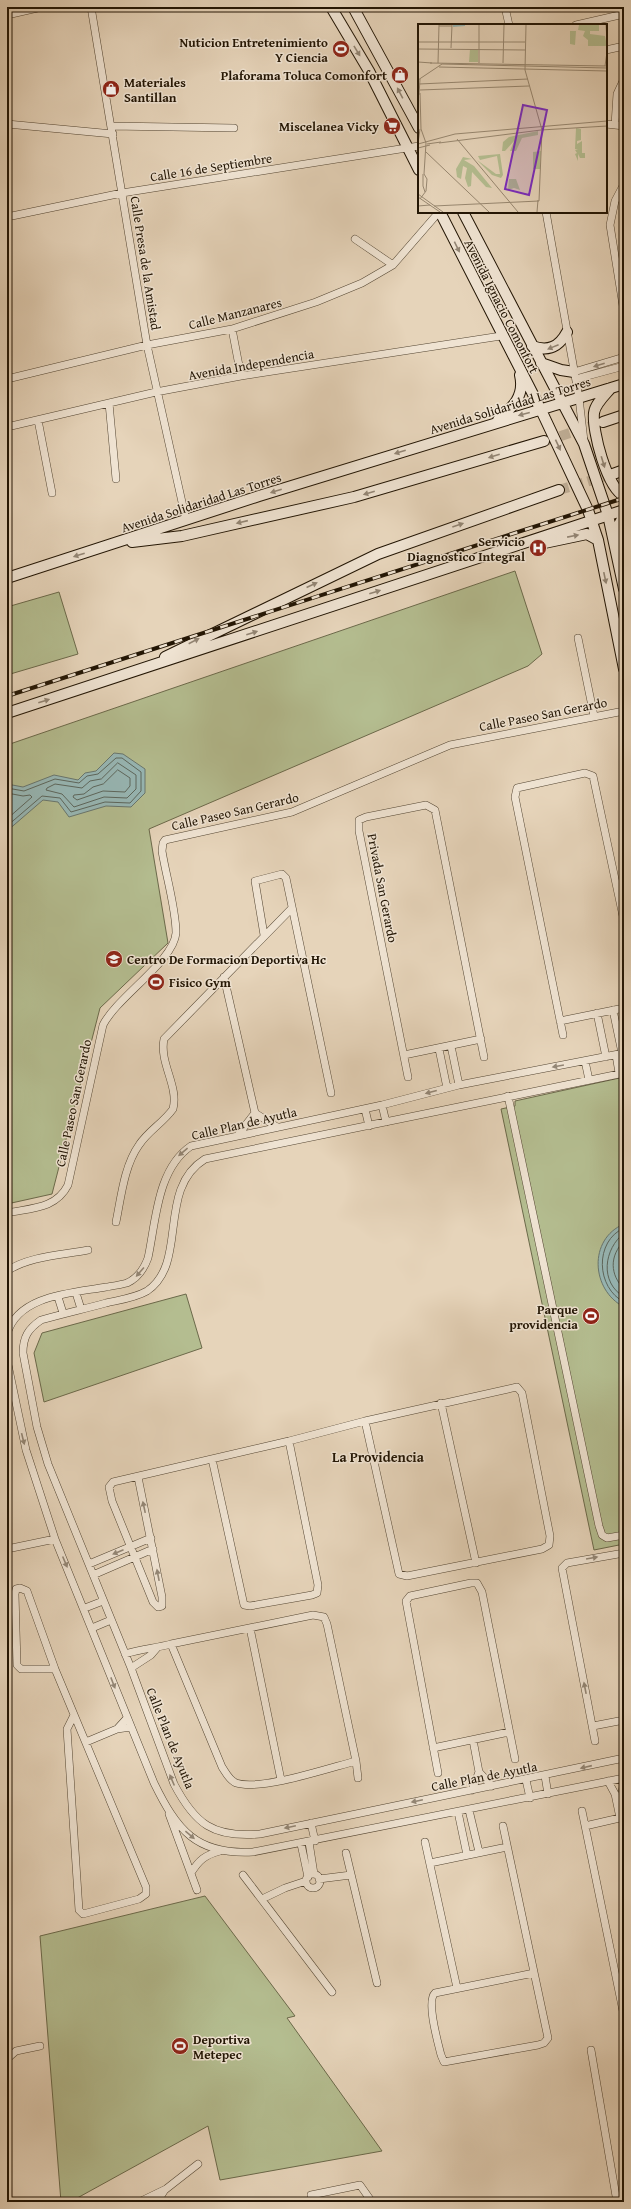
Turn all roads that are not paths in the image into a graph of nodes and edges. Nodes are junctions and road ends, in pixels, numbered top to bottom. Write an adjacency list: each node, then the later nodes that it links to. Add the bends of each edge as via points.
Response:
1 (42, 7): 7 (street)
2 (91, 7): 16 (street, Calle Presa de la Amistad)
3 (331, 7): 22 (main road, one-way to 22, via 369,71)
4 (353, 7): 17 (main road, one-way to 4)
5 (506, 7): 8 (street)
6 (624, 14): 9 (street)
7 (7, 15)
8 (509, 24)
9 (580, 24)
10 (624, 46): 11 (street)
11 (607, 50)
12 (624, 79): 15 (street, via 617,94)
13 (7, 124): 20 (street)
14 (607, 124): 15 (street)
15 (615, 125): 18 (street)
16 (111, 126): 19 (street); 20 (street, Calle Presa de la Amistad)
17 (418, 126)
18 (624, 126)
19 (234, 128)
20 (113, 134): 25 (street, Calle Presa de la Amistad)
21 (418, 146): 22 (street, Calle 16 de Septiembre)
22 (408, 148): 23 (main road); 25 (street, Calle 16 de Septiembre)
23 (418, 168)
24 (624, 184): 33 (street, via 611,214 610,225)
25 (122, 193): 30 (street, Calle 16 de Septiembre); 37 (street, Calle Presa de la Amistad)
26 (438, 213): 32 (street, Calle Manzanares)
27 (440, 213): 36 (main road, Avenida Ignacio Comonfort, one-way to 36)
28 (464, 213): 38 (main road, Avenida Ignacio Comonfort)
29 (546, 213): 35 (street)
30 (7, 217)
31 (355, 239): 32 (street)
32 (393, 265): 34 (street, Calle Manzanares, via 362,283 316,302)
33 (624, 312)
34 (232, 329): 37 (street, Calle Manzanares); 43 (street)
35 (567, 332): 38 (main road, one-way to 38, via 562,341 554,347 543,350); 44 (street)
36 (501, 336): 42 (main road, Avenida Ignacio Comonfort); 43 (street, Avenida Independencia)
37 (147, 345): 45 (street, Calle Manzanares); 48 (street, Calle Presa de la Amistad)
38 (532, 346): 40 (main road, Avenida Ignacio Comonfort)
39 (624, 357): 44 (street, one-way to 44)
40 (542, 364): 44 (main road); 51 (main road, Avenida Ignacio Comonfort)
41 (624, 366): 44 (street)
42 (518, 367): 52 (main road, Avenida Ignacio Comonfort); 55 (main road, via 522,390 514,406)
43 (241, 376): 48 (street, Avenida Independencia)
44 (575, 376): 49 (street)
45 (7, 379)
46 (624, 384): 47 (main road, Avenida Solidaridad Las Torres)
47 (611, 388): 49 (main road, Avenida Solidaridad Las Torres); 65 (main road, one-way to 65, via 595,409 594,419 609,480)
48 (156, 392): 50 (street, Avenida Independencia); 69 (street, Calle Presa de la Amistad)
49 (580, 398): 51 (main road, Avenida Solidaridad Las Torres); 59 (street)
50 (109, 403): 54 (street, Avenida Independencia); 62 (street)
51 (562, 403): 52 (main road, Avenida Solidaridad Las Torres); 59 (main road, Avenida Ignacio Comonfort)
52 (541, 410): 55 (main road, Avenida Solidaridad Las Torres, one-way to 55); 70 (main road, Avenida Ignacio Comonfort, one-way to 70)
53 (624, 415): 56 (main road)
54 (38, 420): 57 (street, Avenida Independencia); 64 (street)
55 (496, 422): 69 (main road, Avenida Solidaridad Las Torres, one-way to 69)
56 (603, 422)
57 (7, 427)
58 (544, 441): 72 (main road, Avenida Solidaridad Las Torres, one-way to 72, via 354,497 182,536)
59 (584, 444): 67 (main road, Avenida Ignacio Comonfort)
60 (624, 470): 61 (main road)
61 (613, 474)
62 (116, 479)
63 (559, 490): 79 (main road, one-way to 63, via 203,637 378,554)
64 (52, 493)
65 (624, 496)
66 (624, 510): 67 (main road)
67 (608, 515): 70 (main road); 73 (main road, Avenida Ignacio Comonfort)
68 (624, 515): 73 (main road, via 616,530)
69 (186, 520): 72 (main road, Avenida Solidaridad Las Torres)
70 (591, 520): 71 (main road, Avenida Ignacio Comonfort); 74 (main road)
71 (598, 540): 74 (main road, one-way to 71, via 586,534); 80 (main road, Avenida Ignacio Comonfort, one-way to 80)
72 (116, 544): 76 (main road, one-way to 76)
73 (614, 544): 75 (main road, Avenida Ignacio Comonfort)
74 (508, 549): 79 (main road, one-way to 74)
75 (620, 554): 77 (main road, Avenida Ignacio Comonfort)
76 (7, 578)
77 (624, 589)
78 (578, 638): 83 (street)
79 (148, 667): 82 (main road, one-way to 79)
80 (624, 669)
81 (624, 711): 83 (street, Calle Paseo San Gerardo)
82 (7, 714)
83 (594, 716): 115 (street, Calle Paseo San Gerardo, via 450,745 292,812 165,840 162,851 175,926 174,941 165,955 111,1012 103,1025 68,1186 63,1195 52,1203)
84 (292, 908): 86 (street); 86 (street, via 284,874 256,880 254,886); 106 (street)
85 (624, 921): 91 (street, via 594,776 585,772 517,788 515,797)
86 (264, 935): 87 (street)
87 (224, 977): 110 (street); 116 (street, via 164,1039 164,1052 174,1096 173,1109 138,1146 130,1164)
88 (624, 1008): 89 (street)
89 (613, 1010): 90 (street); 96 (street)
90 (597, 1013): 91 (street); 99 (street)
91 (560, 1020): 92 (street)
92 (563, 1035)
93 (481, 1039): 94 (street); 97 (street, Privada San Gerardo, via 435,810 426,805 366,817 359,820 358,826); 98 (street, Privada San Gerardo)
94 (450, 1046): 95 (street); 104 (street)
95 (439, 1049): 97 (street); 105 (street)
96 (621, 1054): 99 (street, Calle Plan de Ayutla); 101 (street, Calle Plan de Ayutla)
97 (404, 1055): 102 (street, Privada San Gerardo)
98 (484, 1057)
99 (606, 1057): 100 (street, Calle Plan de Ayutla)
100 (585, 1061): 103 (street); 104 (street, Calle Plan de Ayutla, one-way to 104)
101 (622, 1073): 103 (street, Calle Plan de Ayutla)
102 (408, 1077)
103 (589, 1080): 107 (street, Calle Plan de Ayutla)
104 (459, 1084): 105 (street, Calle Plan de Ayutla)
105 (446, 1088): 108 (street, Calle Plan de Ayutla, one-way to 108)
106 (331, 1093)
107 (508, 1096): 111 (street, Calle Plan de Ayutla); 130 (street, via 599,1526 604,1537)
108 (382, 1105): 109 (street, Calle Plan de Ayutla); 111 (street)
109 (365, 1109): 112 (street); 113 (street, Calle Plan de Ayutla)
110 (254, 1113): 113 (street); 114 (street)
111 (386, 1122): 112 (street, Calle Plan de Ayutla)
112 (369, 1126): 121 (street, Calle Plan de Ayutla, via 216,1156 196,1165 184,1179 179,1193 165,1267 156,1284 134,1297)
113 (277, 1127): 114 (street, Calle Plan de Ayutla)
114 (238, 1135): 119 (street, Calle Plan de Ayutla, one-way to 119, via 191,1146 172,1164 161,1194 148,1258 136,1277 126,1283)
115 (7, 1213)
116 (116, 1222)
117 (88, 1250): 118 (street, via 40,1258)
118 (7, 1271)
119 (76, 1293): 120 (street, Calle Plan de Ayutla); 121 (street)
120 (58, 1296): 122 (street); 123 (street, Calle Plan de Ayutla, via 31,1305 17,1315)
121 (81, 1309): 122 (street, Calle Plan de Ayutla)
122 (63, 1313): 139 (street, Calle Plan de Ayutla, via 40,1320 29,1328 23,1344 23,1353 37,1427 48,1464)
123 (7, 1334)
124 (7, 1360): 132 (street, one-way to 132, via 26,1450)
125 (441, 1403): 126 (street); 138 (street); 138 (street, via 514,1387 522,1393 549,1545 542,1549)
126 (365, 1421): 127 (street); 138 (street, via 399,1574 407,1576)
127 (289, 1441): 128 (street); 128 (street, via 318,1585 317,1593 312,1595 244,1605)
128 (212, 1459): 129 (street)
129 (138, 1477): 131 (street, one-way to 129); 133 (street, via 113,1482 109,1487)
130 (624, 1535)
131 (151, 1538): 133 (street); 135 (street)
132 (55, 1539): 134 (street); 142 (street, one-way to 142)
133 (131, 1546): 137 (street); 139 (street, one-way to 139)
134 (7, 1549)
135 (153, 1550): 137 (street); 137 (street, one-way to 135, via 153,1602 156,1607 160,1607 163,1603)
136 (624, 1553): 154 (street, one-way to 136, via 562,1568 567,1563)
137 (135, 1557): 140 (street)
138 (476, 1563)
139 (89, 1564): 140 (street, Calle Plan de Ayutla)
140 (93, 1575): 141 (street, Calle Plan de Ayutla)
141 (103, 1601): 142 (street); 143 (street, Calle Plan de Ayutla)
142 (85, 1608): 144 (street)
143 (111, 1620): 144 (street); 148 (street, Calle Plan de Ayutla)
144 (92, 1628): 152 (street, one-way to 152)
145 (250, 1628): 146 (street); 164 (street, via 313,1615 324,1617); 170 (street)
146 (172, 1644): 147 (street); 170 (street, via 228,1777 235,1782 248,1785)
147 (157, 1648): 148 (street, via 148,1647); 149 (street)
148 (125, 1654): 149 (street, Calle Plan de Ayutla)
149 (131, 1668): 184 (street, Calle Plan de Ayutla, one-way to 149, via 239,1836 201,1822 183,1801 174,1784)
150 (55, 1669): 150 (street, via 27,1591 24,1588 16,1590 17,1665 21,1669); 151 (street)
151 (74, 1715): 160 (street); 160 (street, via 67,1729 80,1914 139,1899 146,1894 146,1887)
152 (127, 1718): 155 (street); 156 (street)
153 (624, 1720): 154 (street)
154 (593, 1726): 159 (street)
155 (131, 1727): 156 (street); 179 (street)
156 (117, 1729): 160 (street)
157 (509, 1732): 158 (street); 161 (street, via 482,1592 477,1583 471,1583 410,1596 406,1601); 163 (street)
158 (473, 1740): 161 (street); 165 (street)
159 (595, 1741)
160 (86, 1742)
161 (433, 1748): 166 (street)
162 (624, 1758): 167 (street, Calle Plan de Ayutla, one-way to 167)
163 (515, 1759)
164 (356, 1761): 168 (street); 170 (street)
165 (479, 1772): 173 (street); 174 (street)
166 (438, 1774)
167 (545, 1776): 171 (street, Calle Plan de Ayutla); 175 (street, Calle Plan de Ayutla)
168 (358, 1778)
169 (624, 1779): 172 (street); 176 (street)
170 (280, 1780)
171 (526, 1780): 173 (street, Calle Plan de Ayutla); 177 (street, Calle Plan de Ayutla)
172 (608, 1781): 175 (street); 176 (street)
173 (492, 1786): 174 (street, Calle Plan de Ayutla)
174 (472, 1790): 184 (street, Calle Plan de Ayutla, one-way to 184)
175 (548, 1794): 177 (street)
176 (618, 1794): 178 (street); 183 (street)
177 (530, 1798): 180 (street)
178 (624, 1805)
179 (168, 1810): 191 (street, one-way to 191, via 191,1837); 196 (street)
180 (469, 1810): 182 (street); 192 (street)
181 (582, 1811): 186 (street)
182 (458, 1812): 187 (street); 194 (street)
183 (622, 1818): 186 (street)
184 (311, 1823): 187 (street)
185 (503, 1826): 190 (street)
186 (585, 1826): 206 (street)
187 (312, 1842): 189 (street); 199 (street)
188 (425, 1842): 195 (street)
189 (301, 1844): 191 (street, via 252,1852); 199 (street)
190 (507, 1847): 192 (street); 202 (street)
191 (221, 1851): 196 (street, via 201,1858)
192 (479, 1852): 194 (street)
193 (346, 1853): 198 (street)
194 (467, 1855): 195 (street)
195 (430, 1863): 204 (street)
196 (191, 1872): 200 (street)
197 (243, 1875): 201 (street)
198 (351, 1875): 199 (street); 203 (street)
199 (312, 1878): 201 (street)
200 (197, 1890)
201 (262, 1899): 205 (street)
202 (534, 1973): 204 (street); 204 (street, via 548,2033 544,2043 448,2063 444,2062 441,2055 431,1999 435,1993)
203 (377, 1983)
204 (457, 1988)
205 (332, 1992)
206 (624, 2016)
207 (40, 2046): 209 (street, via 16,2051)
208 (591, 2050): 216 (street)
209 (7, 2059)
210 (198, 2164): 211 (street)
211 (166, 2190): 213 (street); 214 (street)
212 (311, 2195): 215 (street, via 358,2185 364,2189)
213 (139, 2202)
214 (157, 2202)
215 (372, 2202)
216 (617, 2202)

